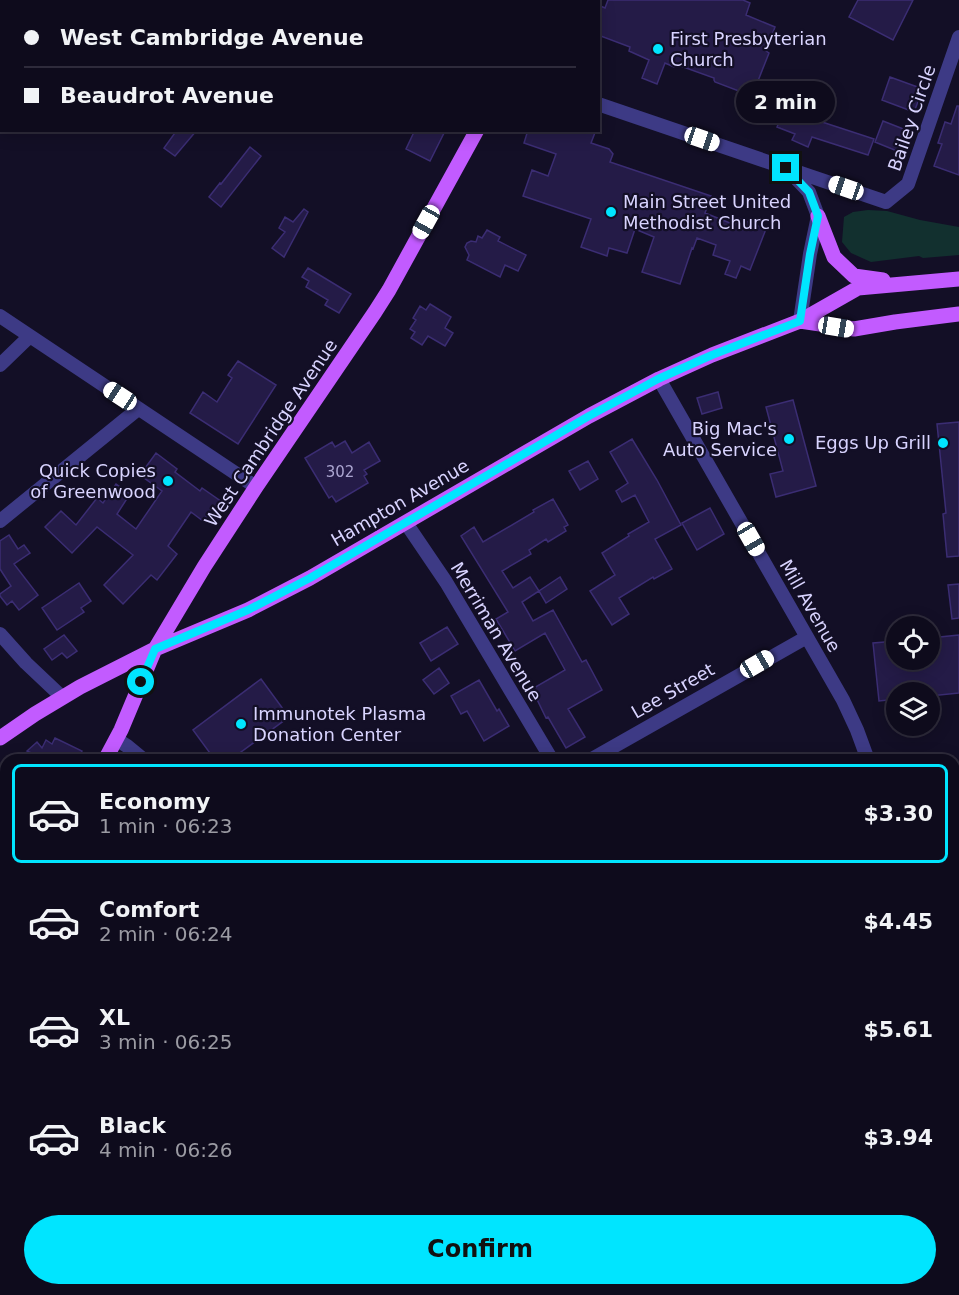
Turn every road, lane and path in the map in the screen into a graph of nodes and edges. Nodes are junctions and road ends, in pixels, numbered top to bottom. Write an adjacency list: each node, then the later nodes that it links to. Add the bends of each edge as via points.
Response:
1 (959, 37): 4 (street, Bailey Circle, via 908,184 886,202)
2 (600, 105): 4 (street)
3 (476, 132): 15 (main road, West Cambridge Avenue, via 380,304)
4 (786, 168): 5 (street, via 809,192)
5 (818, 216): 7 (main road, via 834,257 855,276); 10 (street)
6 (959, 279): 7 (main road)
7 (907, 284): 10 (main road, Hampton Avenue, via 858,288)
8 (959, 314): 10 (main road, via 854,329)
9 (0, 316): 11 (street)
10 (800, 321): 13 (main road, Hampton Avenue)
11 (30, 336): 12 (street); 14 (street)
12 (0, 365)
13 (658, 379): 17 (main road, Hampton Avenue); 19 (street, Mill Avenue)
14 (138, 408): 15 (street); 16 (street)
15 (256, 487): 20 (main road, West Cambridge Avenue)
16 (0, 521)
17 (406, 523): 20 (main road, Hampton Avenue, via 248,610); 26 (street, Merriman Avenue, via 446,582)
18 (0, 634): 21 (street)
19 (807, 637): 27 (street, Lee Street); 28 (street, Mill Avenue, via 843,700)
20 (155, 649): 21 (main road, Hampton Avenue); 23 (main road, West Cambridge Avenue)
21 (62, 697): 22 (main road, Hampton Avenue)
22 (0, 738)
23 (116, 739): 24 (main road, West Cambridge Avenue); 25 (street)
24 (108, 754)
25 (137, 754)
26 (548, 754)
27 (601, 754)
28 (866, 754)

